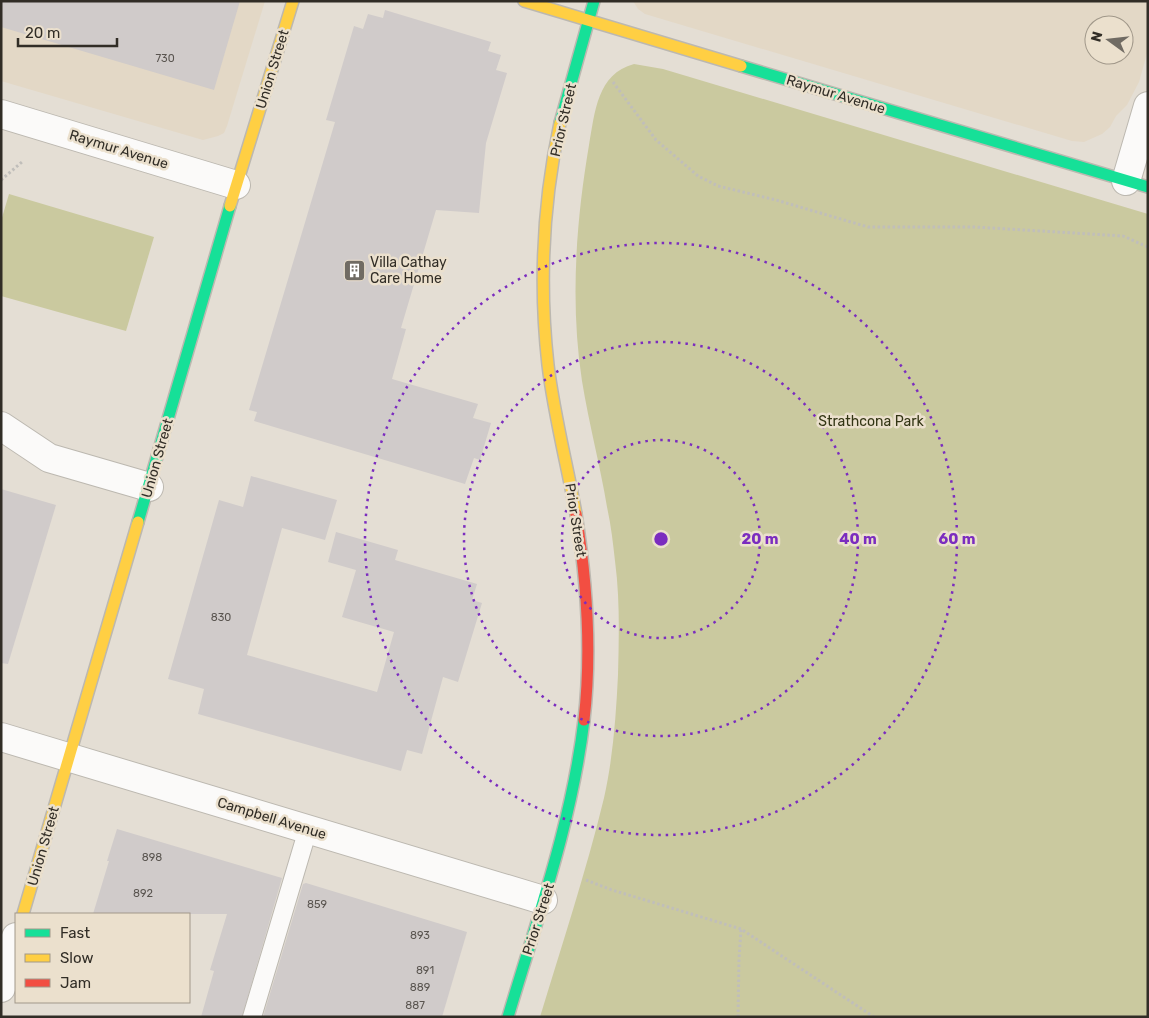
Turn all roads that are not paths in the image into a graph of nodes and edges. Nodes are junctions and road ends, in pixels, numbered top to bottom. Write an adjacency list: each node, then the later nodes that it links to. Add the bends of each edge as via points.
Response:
1 (293, 1): 8 (street, Union Street)
2 (524, 1): 4 (street, Raymur Avenue)
3 (594, 1): 4 (street, Prior Street)
4 (588, 20): 7 (street, Raymur Avenue); 14 (street, Prior Street, via 558,136 547,203 544,268 548,365 579,532 586,588 588,650 585,714 571,804)
5 (1148, 106): 7 (street)
6 (1, 114): 8 (street, Raymur Avenue)
7 (1137, 184)
8 (236, 185): 10 (street, Union Street)
9 (1, 426): 10 (street, via 49,458)
10 (149, 487): 12 (street, Union Street)
11 (1, 737): 12 (street, Campbell Avenue)
12 (69, 758): 13 (street, Campbell Avenue); 15 (street, Union Street)
13 (308, 829): 14 (street, Campbell Avenue); 18 (lane)
14 (544, 900): 19 (street, Prior Street)
15 (23, 913)
16 (15, 940): 17 (street)
17 (1, 988)
18 (252, 1017)
19 (508, 1017)

